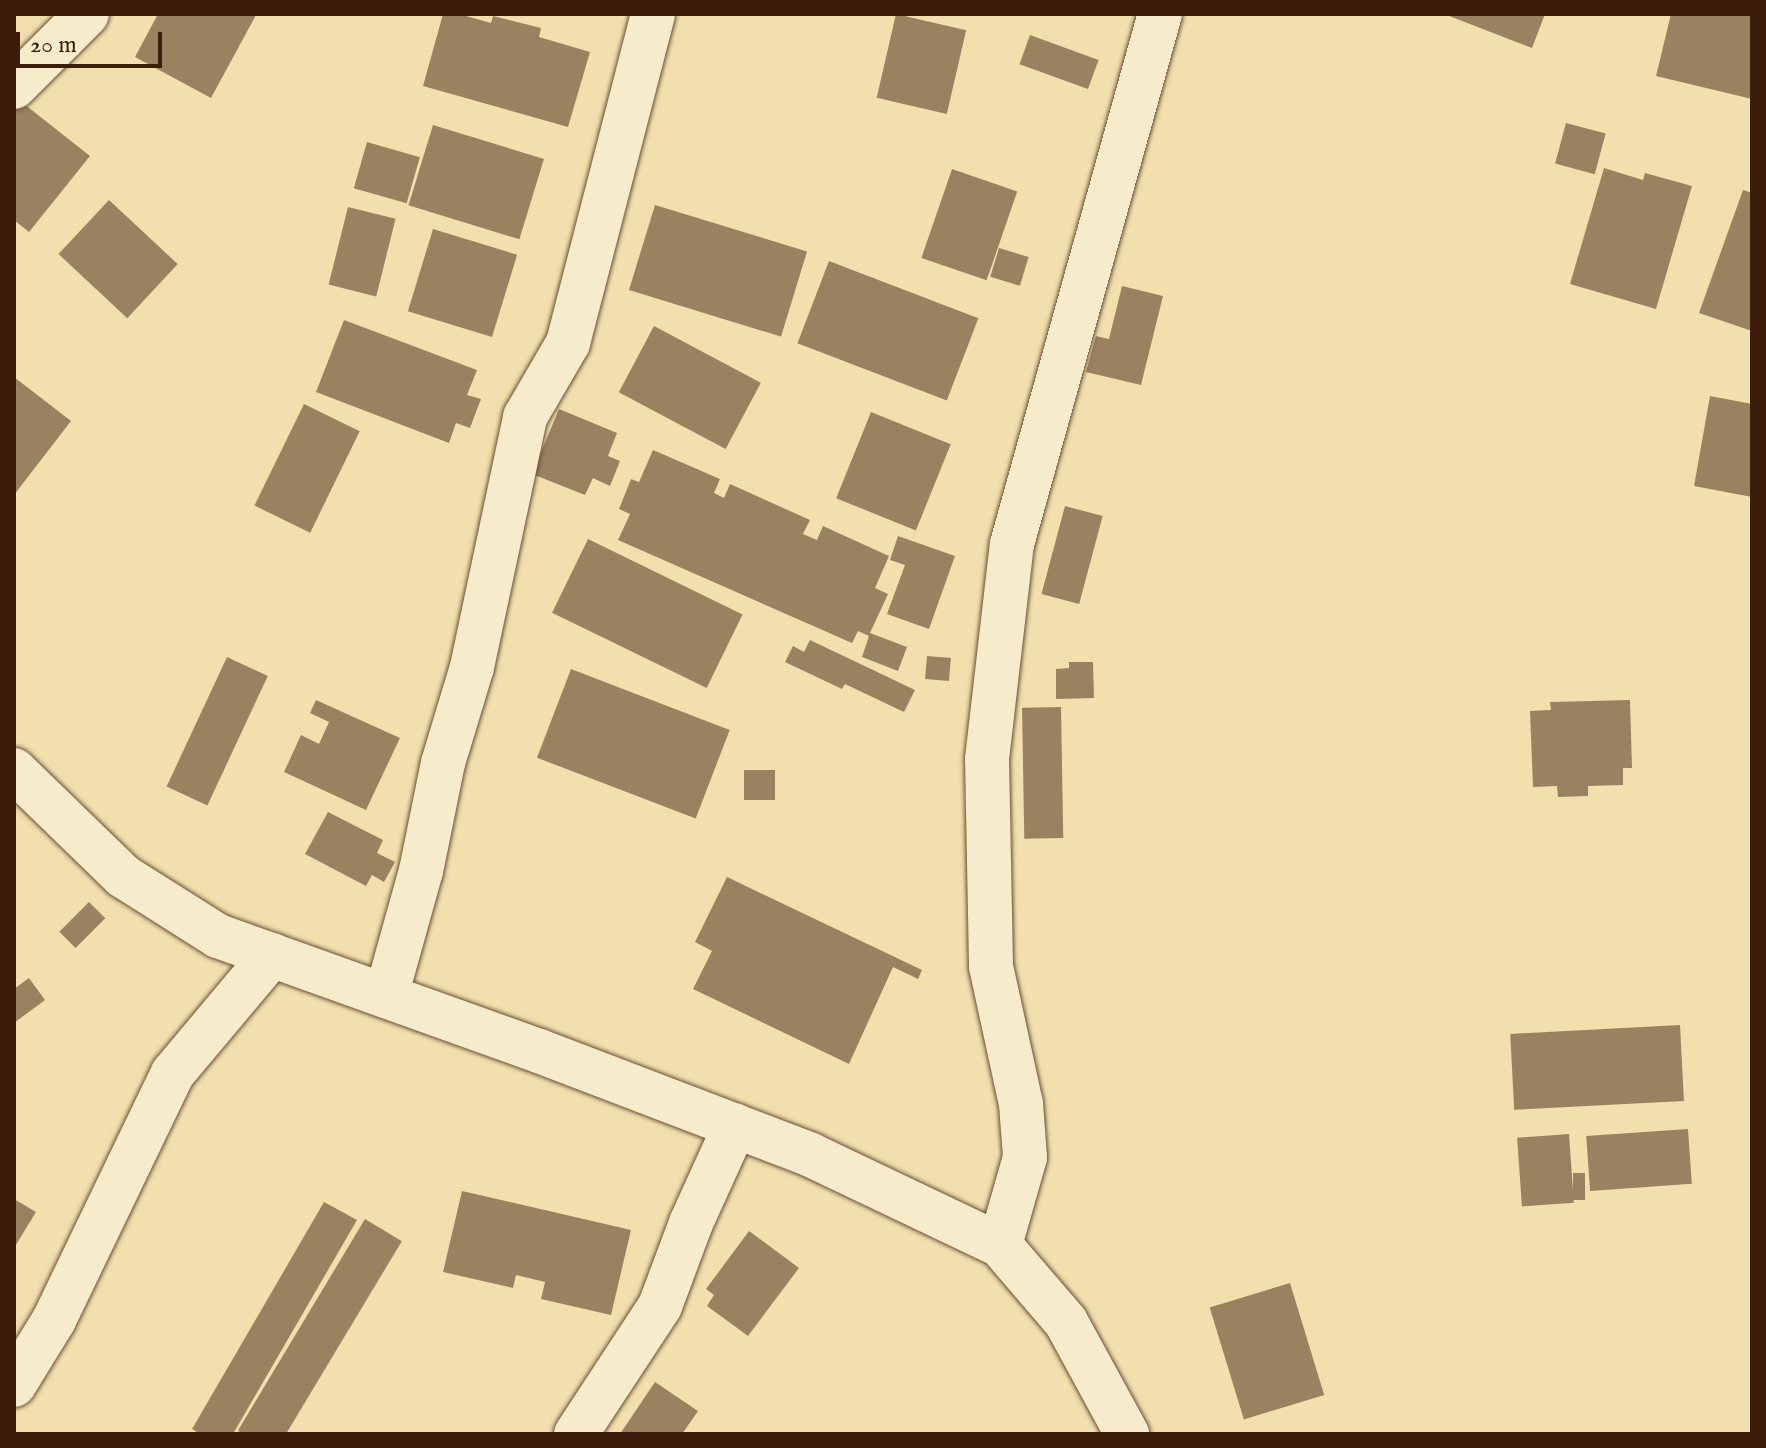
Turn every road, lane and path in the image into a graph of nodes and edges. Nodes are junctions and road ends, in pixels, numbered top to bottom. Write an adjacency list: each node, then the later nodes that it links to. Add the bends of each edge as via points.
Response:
1 (87, 14): 4 (street)
2 (653, 14): 7 (street, via 568,343 525,417 472,667)
3 (1160, 14): 9 (street, via 1012,544 987,759 991,966 1021,1104 1025,1157)
4 (14, 87)
5 (14, 770): 6 (street, via 123,876 218,936)
6 (272, 955): 7 (street); 10 (street, via 173,1073 54,1320)
7 (386, 996): 8 (street)
8 (735, 1126): 9 (street, via 811,1155); 11 (street, via 660,1306)
9 (1000, 1245): 12 (street, via 1066,1322)
10 (14, 1385)
11 (576, 1434)
12 (1127, 1434)

